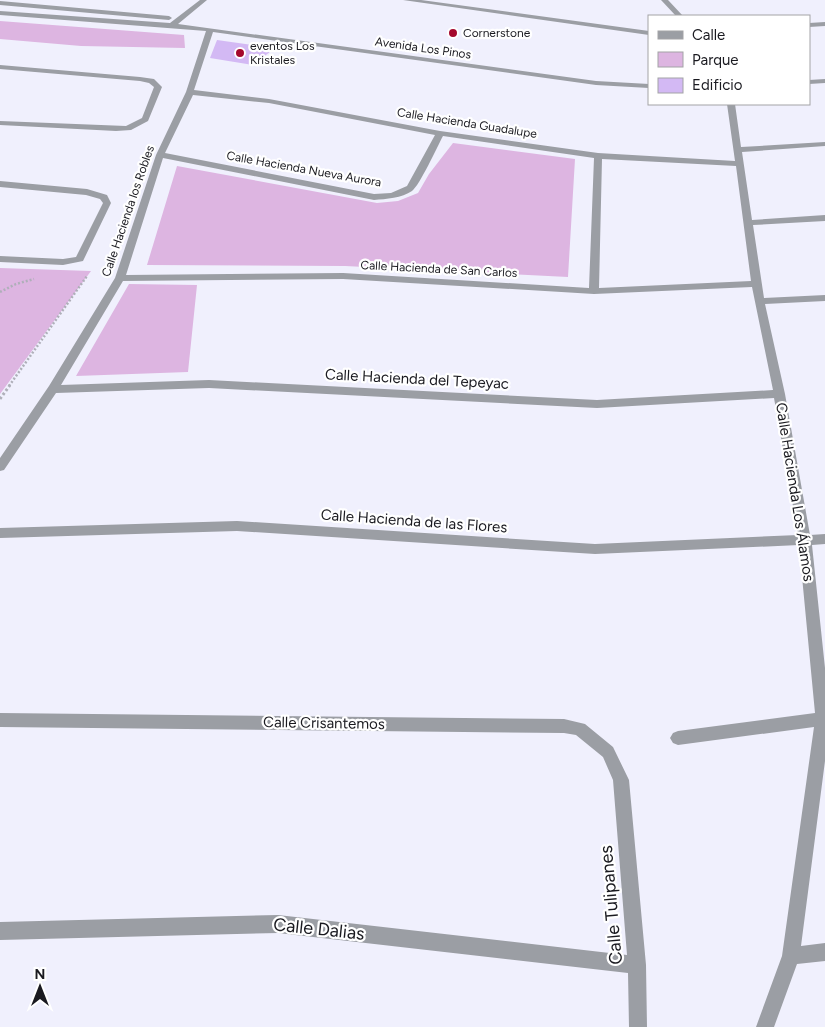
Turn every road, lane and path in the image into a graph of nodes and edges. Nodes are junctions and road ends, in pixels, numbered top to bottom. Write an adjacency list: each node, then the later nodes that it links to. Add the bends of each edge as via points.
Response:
1 (204, 0): 7 (street)
2 (406, 0): 13 (street)
3 (664, 0): 6 (street)
4 (0, 3): 7 (street, Avenida Los Pinos)
5 (0, 13): 10 (street, Avenida Los Pinos)
6 (679, 15)
7 (180, 19): 10 (street); 11 (street, Avenida Los Pinos)
8 (825, 24): 9 (street)
9 (810, 25)
10 (170, 27): 11 (street, Avenida Los Pinos)
11 (194, 27): 12 (street, Avenida Los Pinos)
12 (210, 29): 17 (street, Avenida Los Pinos, via 596,83); 18 (street, Calle Hacienda los Robles)
13 (648, 33)
14 (0, 66): 20 (street, via 151,81 158,87 145,120 128,128)
15 (825, 81): 16 (street)
16 (810, 82)
17 (648, 86)
18 (190, 92): 21 (street, Calle Hacienda Guadalupe, via 269,101); 24 (street, Calle Hacienda los Robles)
19 (731, 105): 23 (street, Calle Hacienda Los Álamos)
20 (0, 123)
21 (440, 133): 24 (street, Calle Hacienda Nueva Aurora, via 410,188 382,197); 25 (street, Calle Hacienda Guadalupe)
22 (825, 144): 23 (street)
23 (739, 150): 26 (street, Calle Hacienda Los Álamos)
24 (160, 155): 32 (street, Calle Hacienda los Robles)
25 (598, 156): 26 (street, Calle Hacienda Guadalupe); 34 (street)
26 (741, 164): 29 (street, Calle Hacienda Los Álamos)
27 (0, 184): 30 (street, via 87,192 104,197 107,203 80,259 62,262)
28 (825, 218): 29 (street)
29 (748, 223): 33 (street, Calle Hacienda Los Álamos)
30 (0, 259)
31 (90, 271): 39 (path)
32 (120, 278): 34 (street, Calle Hacienda de San Carlos, via 343,276); 37 (street, Calle Hacienda los Robles)
33 (757, 284): 34 (street, Calle Hacienda de San Carlos); 36 (street, Calle Hacienda Los Álamos)
34 (594, 291)
35 (825, 298): 36 (street)
36 (759, 301): 38 (street, Calle Hacienda Los Álamos)
37 (53, 389): 38 (street, Calle Hacienda del Tepeyac, via 210,384 597,404); 40 (street, Calle Hacienda los Robles)
38 (779, 394): 43 (street, Calle Hacienda Los Álamos)
39 (0, 399)
40 (0, 467)
41 (0, 533): 43 (street, Calle Hacienda de las Flores, via 237,526 595,549)
42 (825, 539): 43 (street, Calle Hacienda de las Flores)
43 (806, 540): 44 (street, Calle Hacienda Los Álamos)
44 (824, 719): 46 (street); 50 (street, Calle Hacienda Los Álamos)
45 (0, 720): 47 (street, Calle Crisantemos, via 564,726 580,729 608,752)
46 (678, 738)
47 (621, 780): 51 (street, Calle Tulipanes)
48 (0, 931): 51 (street, Calle Dalias, via 278,924)
49 (825, 952): 50 (street)
50 (791, 956): 53 (street, Calle Hacienda Los Álamos)
51 (637, 965): 52 (street, Calle Tulipanes)
52 (638, 1027)
53 (765, 1027)

